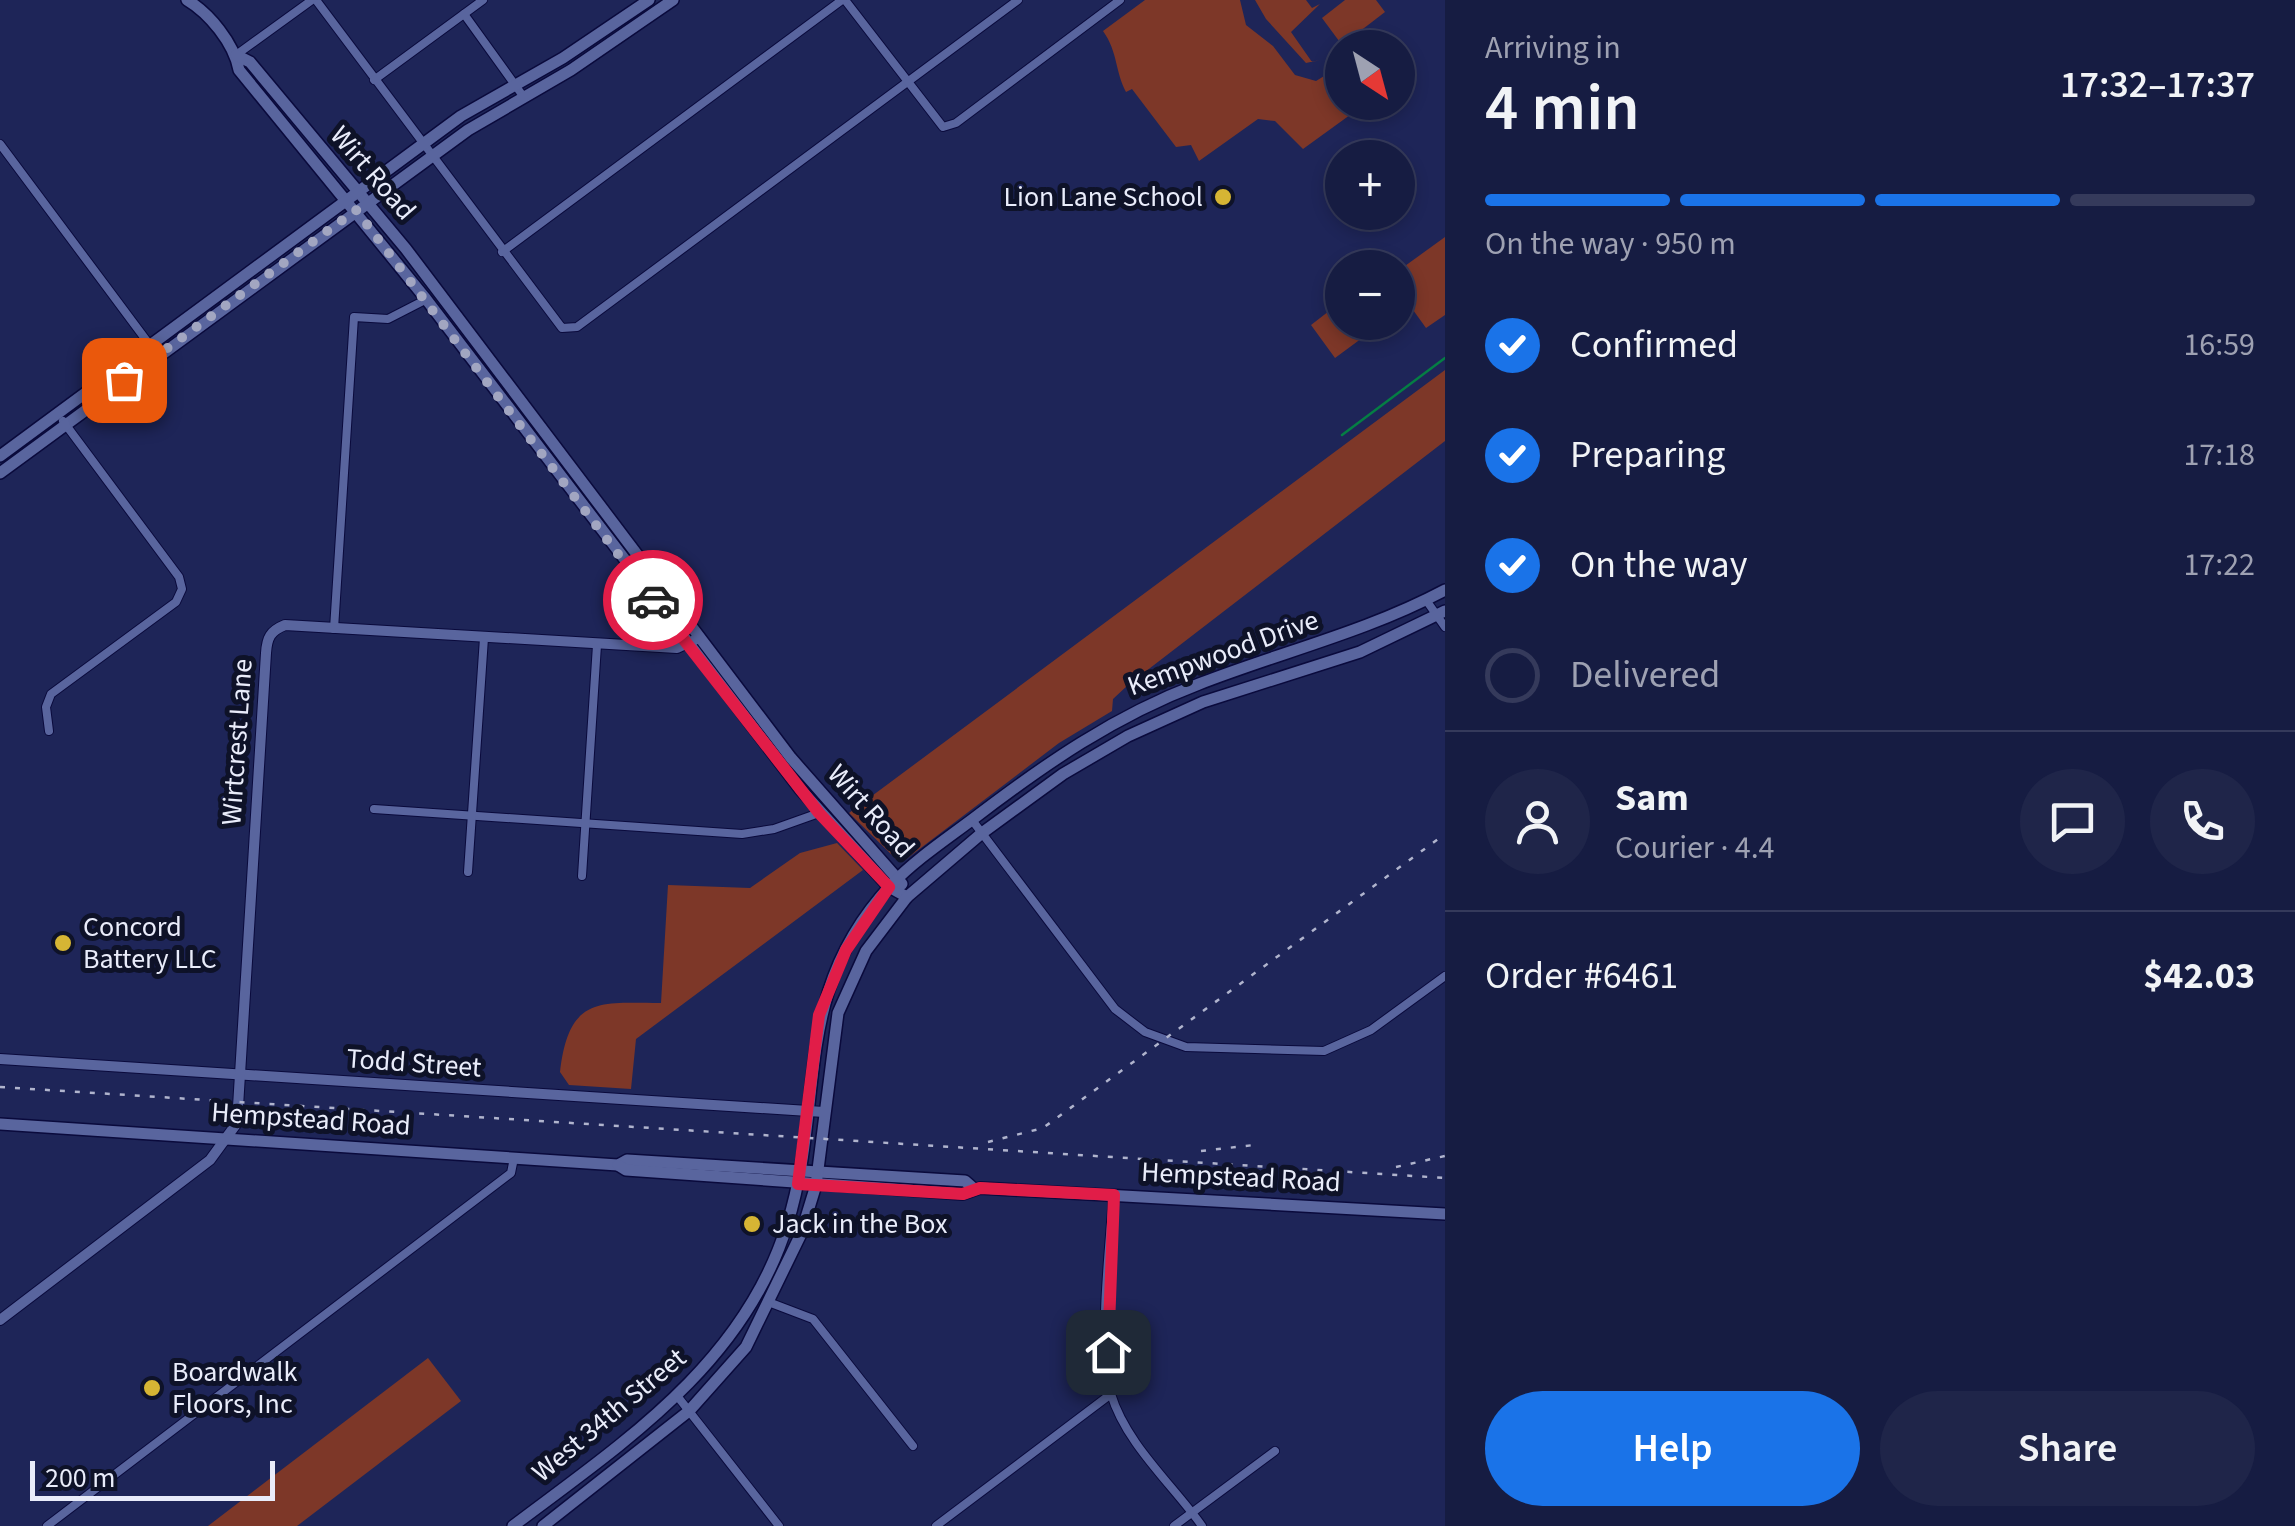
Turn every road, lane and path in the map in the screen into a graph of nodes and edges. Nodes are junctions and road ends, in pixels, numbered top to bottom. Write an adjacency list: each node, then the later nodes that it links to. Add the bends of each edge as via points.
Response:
1 (187, 0): 9 (main road, Wirt Road)
2 (314, 0): 13 (street); 14 (street)
3 (483, 0): 11 (street)
4 (650, 0): 10 (main road)
5 (673, 0): 12 (main road)
6 (843, 0): 15 (street); 22 (street)
7 (1018, 0): 15 (street)
8 (1120, 0): 15 (street, via 944,127)
9 (200, 3): 13 (main road, Wirt Road)
10 (633, 12): 12 (main road); 16 (main road)
11 (464, 14): 14 (street); 16 (street)
12 (641, 24): 17 (main road)
13 (236, 56): 21 (main road, Wirt Road, via 250,62)
14 (374, 80): 19 (street)
15 (906, 82): 22 (street, via 577,326 562,328)
16 (516, 84): 17 (street); 19 (main road)
17 (524, 96): 20 (main road)
18 (0, 144): 24 (street)
19 (422, 145): 20 (street); 21 (main road)
20 (431, 156): 21 (main road); 22 (street)
21 (358, 201): 23 (main road, Wirt Road); 24 (main road)
22 (502, 252)
23 (431, 296): 32 (street, via 388,319 354,317); 34 (main road, Wirt Road); 36 (main road, Wirt Road)
24 (154, 350): 25 (main road)
25 (62, 419): 26 (main road); 27 (main road); 37 (street, via 179,577 182,590 176,602 47,700)
26 (0, 456)
27 (0, 473)
28 (1445, 590): 29 (main road, Kempwood Drive)
29 (1426, 600): 30 (street); 41 (main road, Kempwood Drive, via 1353,633 1146,706 1052,758)
30 (1441, 613): 31 (street); 43 (main road, Kempwood Drive, via 1360,652 1156,722 1063,774)
31 (1445, 627)
32 (334, 629): 33 (street, Wirtcrest Lane); 53 (street, Wirtcrest Lane, via 285,625 267,639)
33 (484, 638): 35 (street, Wirtcrest Lane); 40 (street)
34 (699, 638): 36 (street); 46 (main road, Wirt Road, via 809,780)
35 (597, 644): 36 (street, Wirtcrest Lane); 42 (street)
36 (687, 646): 39 (main road, Wirt Road)
37 (49, 730)
38 (374, 809): 40 (street)
39 (819, 813): 42 (street, via 742,834); 47 (main road, Wirt Road)
40 (472, 818): 42 (street); 44 (street)
41 (972, 820): 43 (street); 46 (main road, Kempwood Drive)
42 (586, 824): 45 (street)
43 (982, 833): 48 (main road, Kempwood Drive); 49 (street, via 1115,1008 1145,1032 1186,1047 1324,1052 1371,1030)
44 (468, 872)
45 (582, 876)
46 (899, 878): 47 (main road, Kempwood Drive); 48 (main road, Wirt Road)
47 (889, 887): 48 (main road, Wirt Road); 50 (main road, Kempwood Drive, via 846,950)
48 (907, 897): 51 (main road, Kempwood Drive, via 866,951)
49 (1445, 976)
50 (826, 995): 51 (main road); 54 (main road, Kempwood Drive)
51 (844, 1001): 55 (main road, Kempwood Drive)
52 (0, 1059): 53 (street, Todd Street)
53 (238, 1075): 54 (street, Todd Street); 57 (street, Wirtcrest Lane, via 237,1122)
54 (806, 1110): 55 (street, Todd Street); 59 (main road, Kempwood Drive)
55 (824, 1112): 60 (main road, Kempwood Drive)
56 (0, 1124): 57 (main road, Hempstead Road)
57 (228, 1139): 58 (main road, Hempstead Road); 64 (street, via 210,1160)
58 (514, 1158): 59 (main road, Hempstead Road, via 628,1160); 73 (street, via 511,1173)
59 (799, 1178): 60 (main road, Hempstead Road); 66 (main road, West 34th Street, via 786,1229 758,1292 718,1355)
60 (817, 1179): 61 (main road, Hempstead Road); 63 (main road, West 34th Street)
61 (1114, 1195): 62 (main road, Hempstead Road); 65 (street, via 1107,1289)
62 (1445, 1214)
63 (770, 1303): 67 (main road, West 34th Street, via 730,1369); 68 (street, via 813,1319)
64 (0, 1320)
65 (1111, 1394): 72 (street, via 1144,1451); 77 (street)
66 (678, 1397): 67 (street); 70 (main road, West 34th Street)
67 (689, 1411): 71 (main road, West 34th Street); 76 (street)
68 (913, 1446)
69 (1275, 1451): 72 (street)
70 (564, 1488): 71 (main road); 74 (main road, West 34th Street)
71 (574, 1502): 75 (main road, West 34th Street)
72 (1192, 1512): 78 (street); 79 (street)
73 (47, 1526)
74 (513, 1526)
75 (542, 1526)
76 (779, 1526)
77 (936, 1526)
78 (1174, 1526)
79 (1202, 1526)

